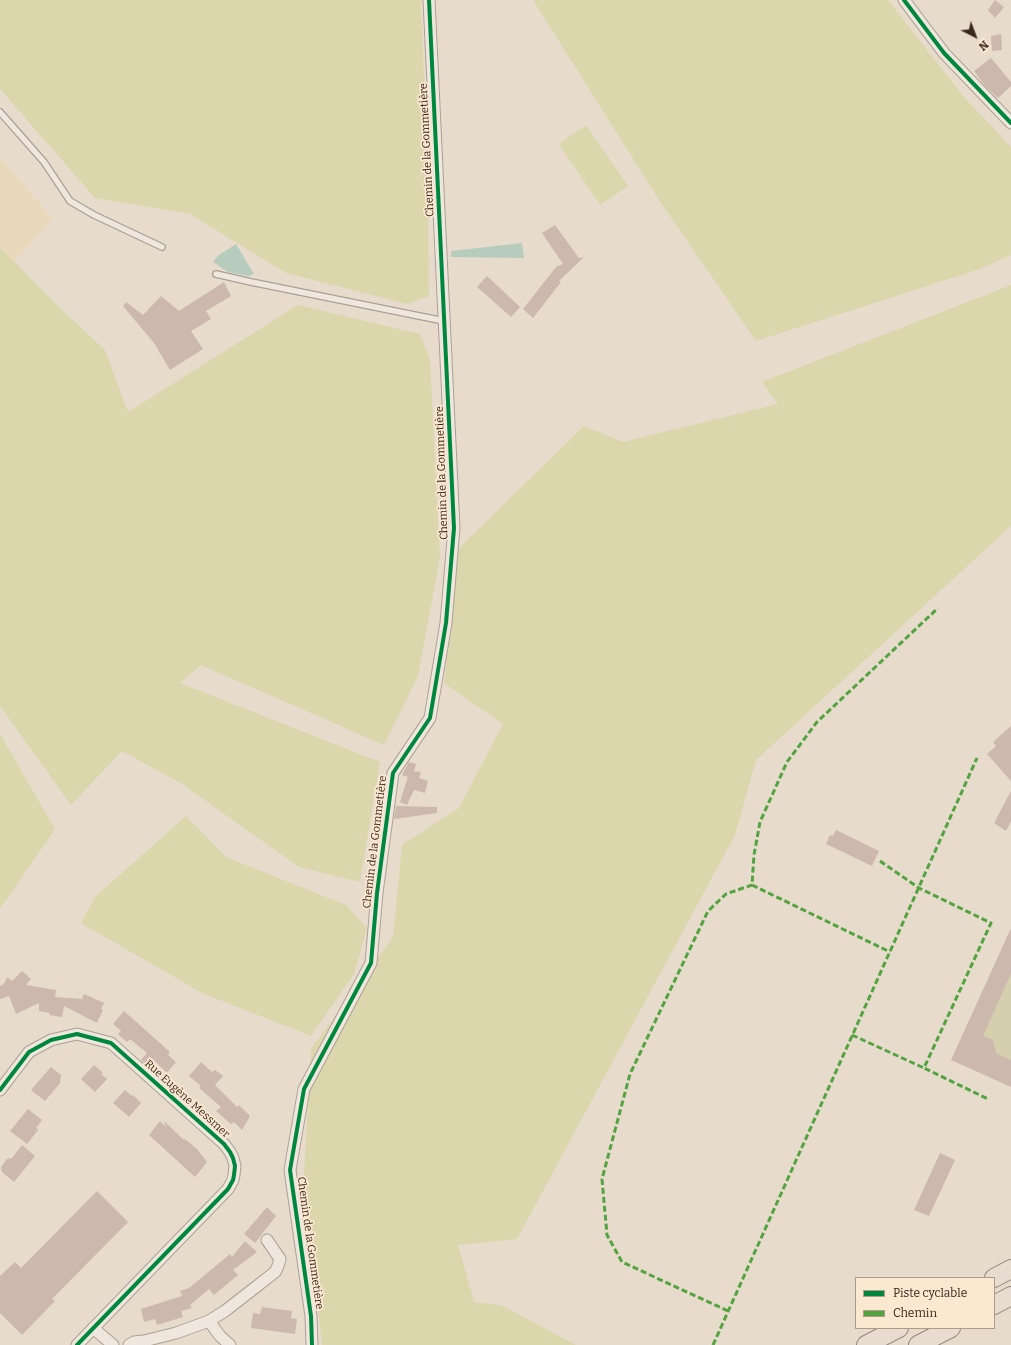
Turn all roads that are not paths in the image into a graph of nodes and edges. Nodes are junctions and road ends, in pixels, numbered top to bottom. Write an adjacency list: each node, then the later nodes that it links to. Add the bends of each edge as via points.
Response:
1 (429, 0): 7 (street, Chemin de la Gommetière)
2 (904, 0): 4 (street, via 944,53)
3 (0, 112): 5 (lane, via 44,162 70,201)
4 (1011, 123)
5 (162, 247)
6 (216, 274): 7 (lane)
7 (444, 321): 22 (street, Chemin de la Gommetière, via 454,528 446,623 430,718 393,773 377,893 371,963 304,1089 290,1170 311,1316)
8 (0, 1090): 15 (street, Rue Eugène Messmer, via 29,1052 51,1040 77,1034 111,1043 224,1144 233,1158 234,1175 228,1189)
9 (267, 1240): 14 (street, via 280,1259 275,1272 225,1311)
10 (1011, 1270): 11 (main road)
11 (995, 1278)
12 (1011, 1296): 13 (main road)
13 (995, 1304)
14 (209, 1320): 20 (street, via 176,1333); 21 (street)
15 (93, 1328): 18 (street, Rue Eugène Messmer); 19 (street)
16 (897, 1329): 23 (main road)
17 (949, 1329): 24 (main road)
18 (77, 1345)
19 (112, 1345)
20 (129, 1345)
21 (230, 1345)
22 (312, 1345)
23 (866, 1345)
24 (918, 1345)

